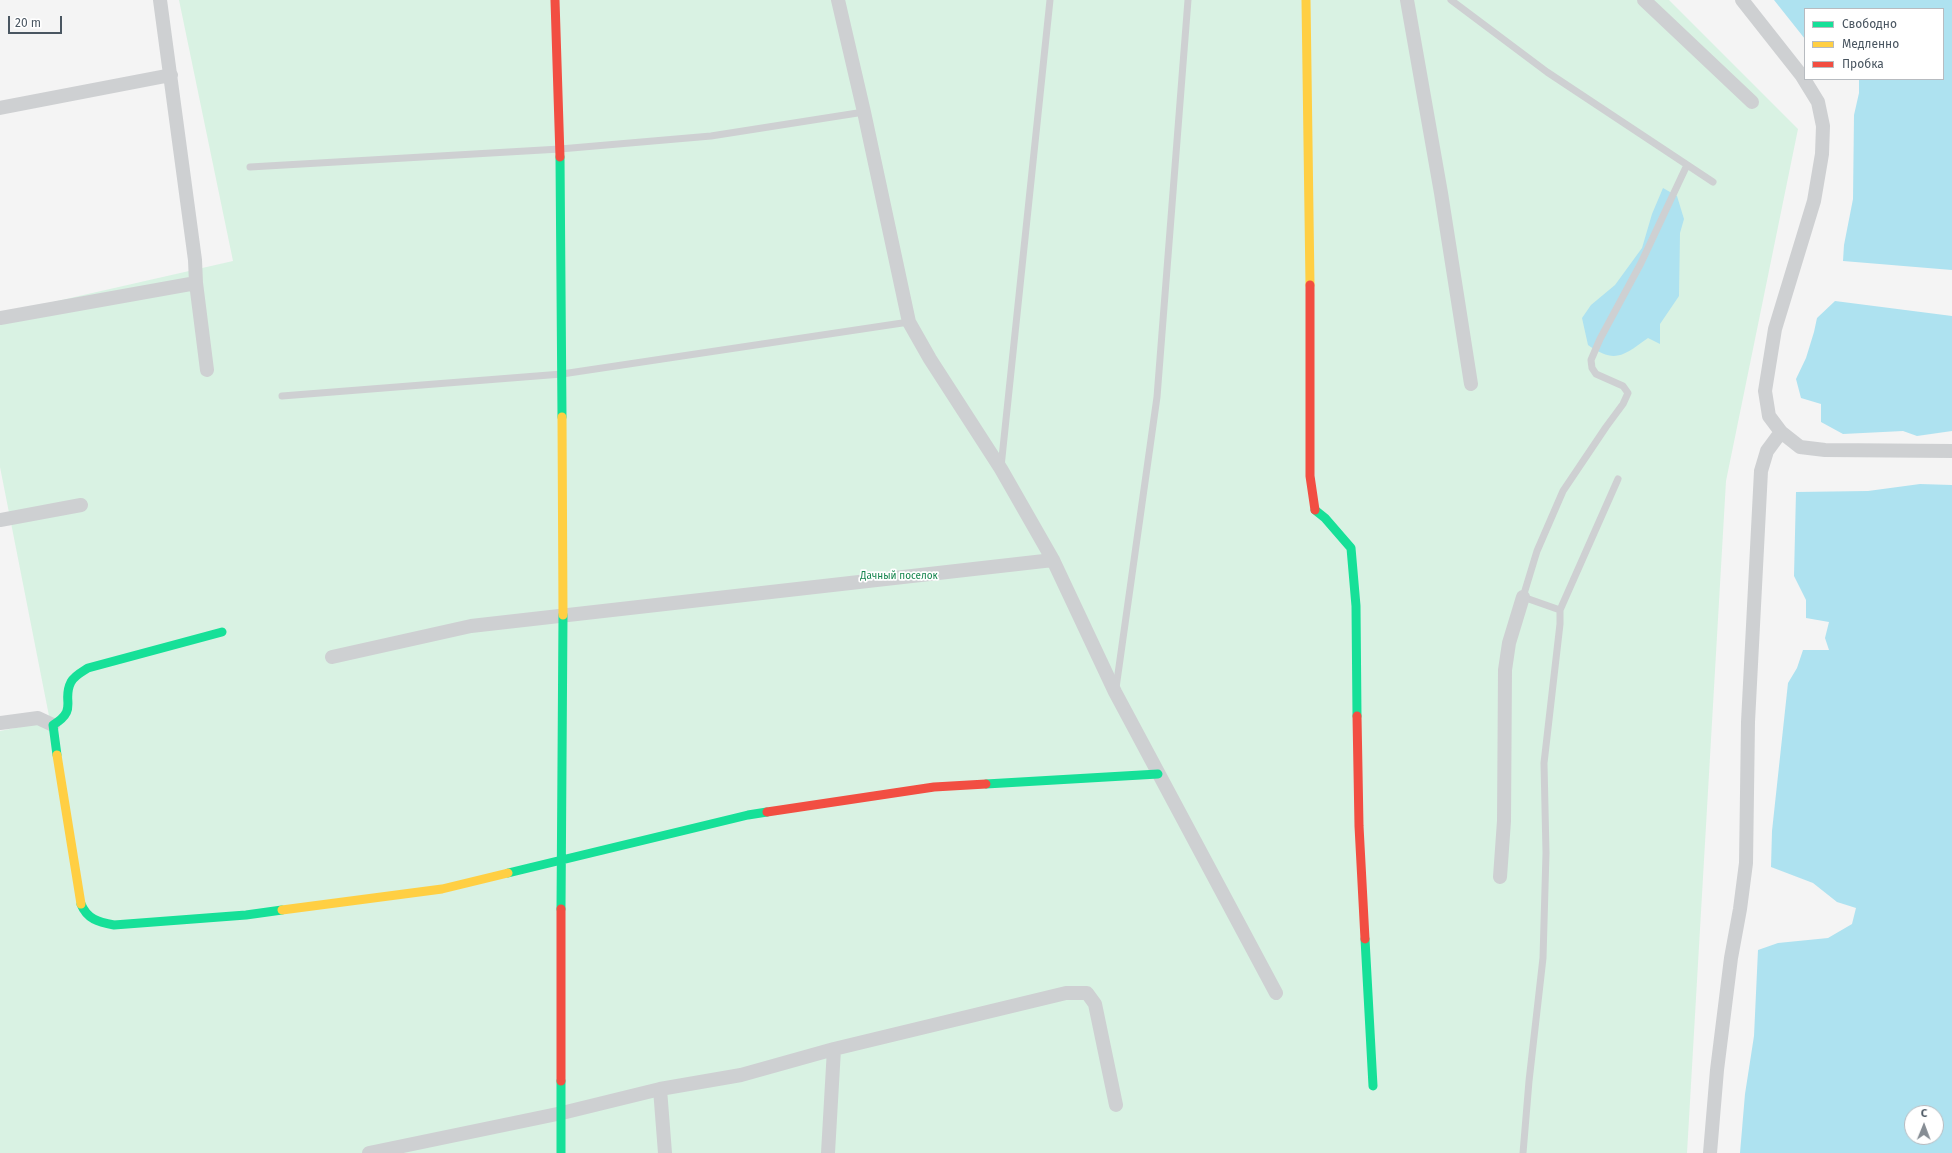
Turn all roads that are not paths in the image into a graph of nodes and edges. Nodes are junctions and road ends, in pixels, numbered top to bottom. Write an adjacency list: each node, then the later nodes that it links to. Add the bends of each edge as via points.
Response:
1 (160, 0): 11 (street)
2 (555, 0): 17 (street)
3 (838, 0): 16 (street)
4 (1050, 0): 30 (lane)
5 (1188, 0): 40 (lane, via 1156,398)
6 (1306, 0): 48 (street, via 1310,212 1310,476 1315,511 1325,518 1351,548 1356,606 1359,826)
7 (1407, 0): 26 (street)
8 (1451, 0): 18 (lane, via 1548,72)
9 (1644, 0): 14 (street)
10 (1742, 0): 12 (street)
11 (171, 75): 15 (street); 21 (street)
12 (1804, 79)
13 (1804, 80): 28 (street, via 1818,102 1823,126 1822,154 1814,201 1775,329 1765,391 1769,416)
14 (1752, 102)
15 (0, 108)
16 (864, 112): 17 (lane, via 711,136); 23 (street)
17 (560, 149): 19 (lane); 25 (street)
18 (1687, 166): 20 (lane); 35 (lane, via 1641,263 1600,339 1592,360 1592,368 1596,374 1623,386 1628,393 1563,491 1538,551)
19 (250, 167)
20 (1713, 182)
21 (196, 283): 22 (street); 24 (street)
22 (0, 318)
23 (909, 322): 25 (lane); 30 (street)
24 (207, 370)
25 (562, 374): 27 (lane); 37 (street)
26 (1471, 384)
27 (282, 396)
28 (1781, 432): 29 (street, via 1800,447 1825,450); 58 (street, via 1767,451 1761,471 1749,714 1746,863 1718,1062)
29 (1952, 451)
30 (1001, 469): 34 (street)
31 (1618, 479): 36 (lane)
32 (81, 505): 33 (street)
33 (0, 520)
34 (1053, 560): 37 (street); 40 (street)
35 (1523, 597): 36 (lane); 45 (street, via 1510,643 1506,670 1504,821)
36 (1560, 610): 57 (lane, via 1544,763 1546,853 1543,958)
37 (563, 615): 39 (street, via 471,626); 44 (street)
38 (222, 632): 42 (street, via 88,668 78,673 69,686 67,714 63,721)
39 (332, 657)
40 (1115, 692): 43 (street)
41 (0, 723): 42 (street, via 38,718)
42 (53, 725): 44 (street, via 78,896 83,913 95,922 114,925 246,915 344,903 442,889)
43 (1158, 774): 44 (street, via 911,790 748,815); 46 (street)
44 (560, 862): 51 (street)
45 (1500, 877)
46 (1276, 992)
47 (834, 1049): 49 (street, via 741,1075); 50 (street, via 1066,993 1087,993 1096,1004); 56 (street)
48 (1373, 1086)
49 (660, 1089): 51 (street); 55 (street)
50 (1116, 1105)
51 (562, 1113): 52 (street); 54 (street)
52 (390, 1151): 53 (street)
53 (369, 1153)
54 (561, 1153)
55 (665, 1153)
56 (828, 1153)
57 (1523, 1153)
58 (1710, 1153)

